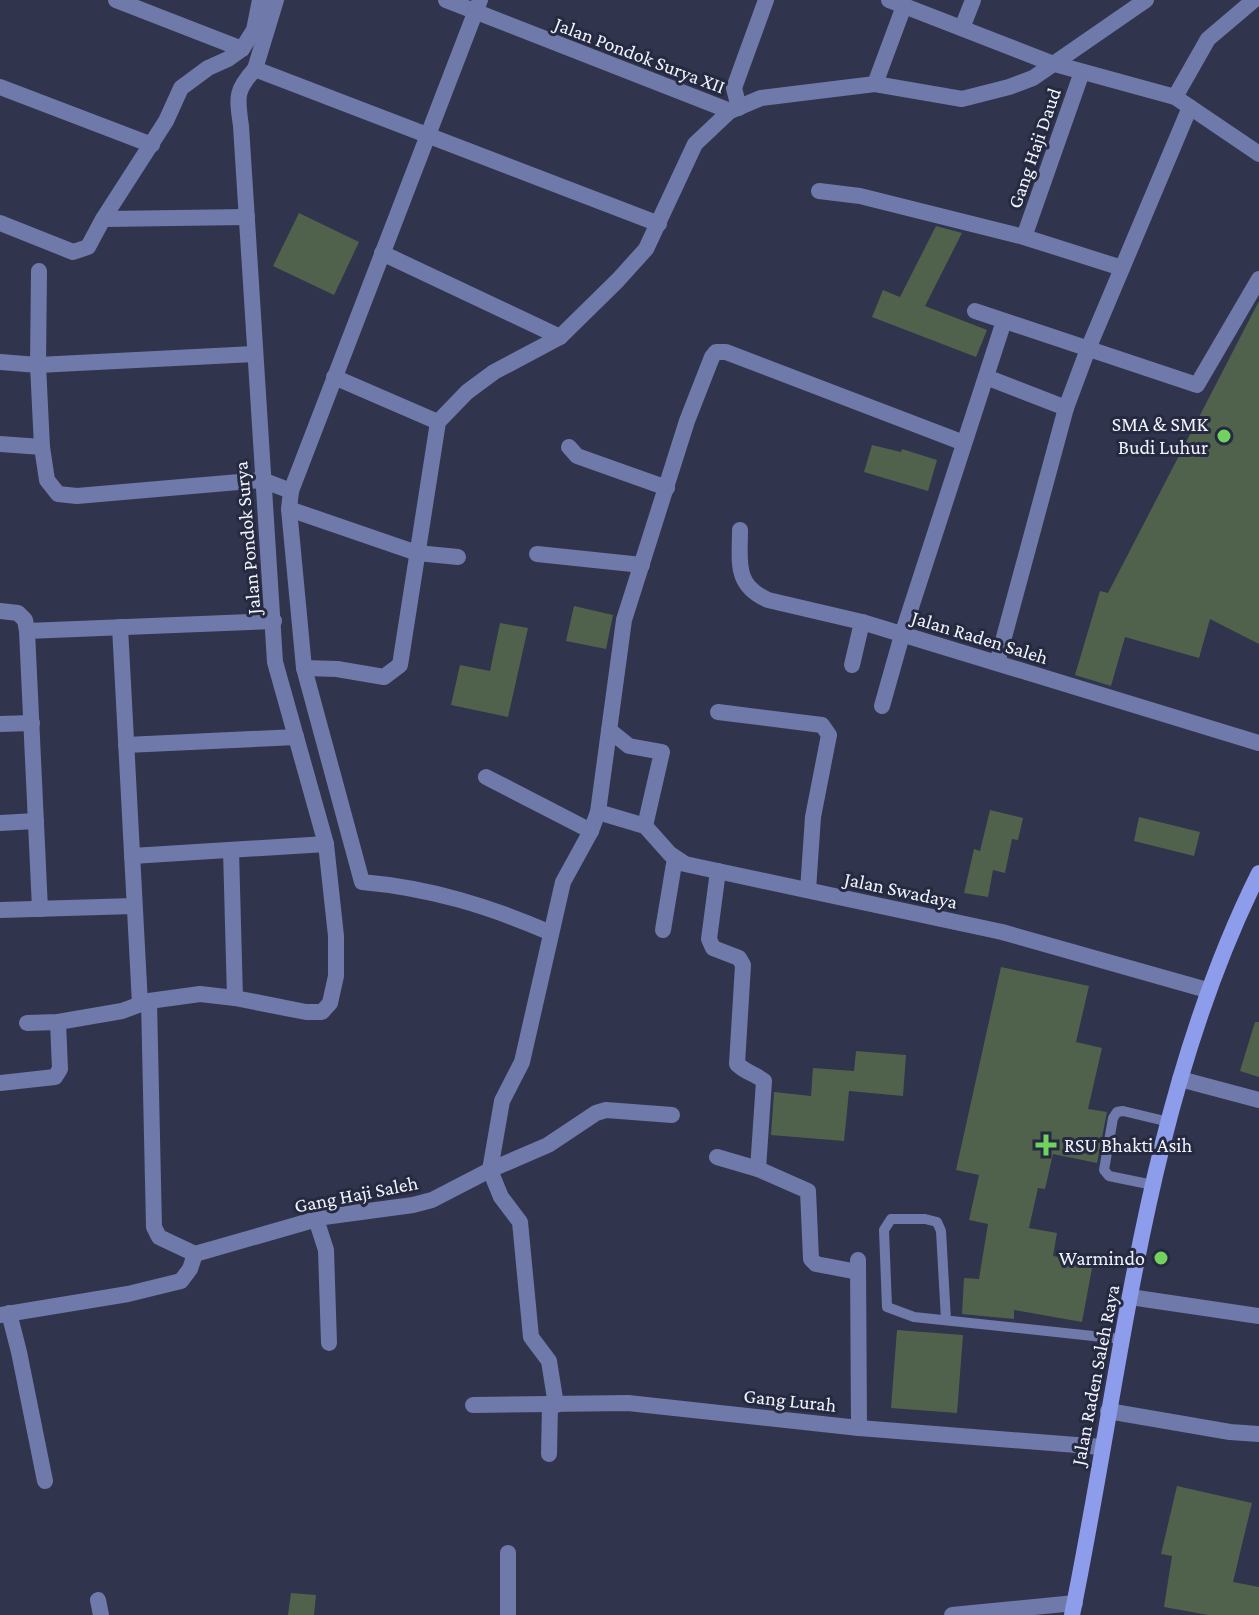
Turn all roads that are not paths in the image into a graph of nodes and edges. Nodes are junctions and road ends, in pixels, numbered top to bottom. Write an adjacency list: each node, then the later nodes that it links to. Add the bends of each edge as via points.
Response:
1 (116, 0): 12 (street)
2 (260, 0): 12 (street, via 254,30)
3 (276, 0): 14 (street, Jalan Pondok Surya)
4 (446, 0): 10 (street, Jalan Pondok Surya XII)
5 (766, 0): 20 (street, via 734,88)
6 (973, 0): 11 (street)
7 (1146, 0): 13 (street)
8 (1254, 0): 18 (street, via 1208,39)
9 (897, 3): 11 (street); 16 (street)
10 (478, 6): 20 (street, Jalan Pondok Surya XII); 21 (street)
11 (962, 28): 13 (street)
12 (242, 49): 22 (street, via 181,88)
13 (1051, 63): 15 (street); 16 (street, via 1033,78 962,99)
14 (255, 69): 21 (street); 25 (street, Jalan Pondok Surya, via 237,97)
15 (1082, 72): 18 (street); 29 (street, Gang Haji Daud)
16 (875, 84): 20 (street, via 761,98)
17 (0, 87): 22 (street)
18 (1175, 97): 19 (street)
19 (1190, 107): 23 (street); 31 (street)
20 (735, 110): 28 (street, via 690,152)
21 (428, 135): 28 (street); 30 (street)
22 (152, 145): 27 (street, via 88,247 73,252)
23 (1259, 154)
24 (819, 191): 29 (street, via 860,196)
25 (247, 217): 26 (street); 38 (street, Jalan Pondok Surya)
26 (105, 219)
27 (0, 223)
28 (659, 224): 36 (street, via 646,249)
29 (1024, 237): 31 (street)
30 (382, 253): 36 (street); 41 (street)
31 (1122, 268): 37 (street)
32 (39, 271): 40 (street)
33 (1259, 279): 37 (street, via 1197,385)
34 (975, 311): 35 (street)
35 (1004, 321): 37 (street); 42 (street)
36 (560, 337): 44 (street, via 494,372)
37 (1088, 349): 43 (street)
38 (254, 354): 40 (street); 49 (street, Jalan Pondok Surya)
39 (0, 362): 40 (street)
40 (38, 365): 47 (street)
41 (334, 377): 44 (street); 51 (street)
42 (986, 377): 43 (street); 45 (street)
43 (1066, 408): 63 (street)
44 (438, 422): 53 (street)
45 (964, 443): 50 (street, via 716,352); 62 (street)
46 (0, 444): 47 (street)
47 (42, 447): 49 (street, via 47,480 58,494)
48 (569, 447): 50 (street, via 577,456)
49 (262, 480): 51 (street); 58 (street, Jalan Pondok Surya)
50 (667, 488): 56 (street)
51 (290, 500): 53 (street); 65 (street)
52 (740, 530): 59 (street, Jalan Raden Saleh, via 740,570 755,594)
53 (417, 553): 55 (street); 65 (street, via 400,665 384,677)
54 (537, 554): 56 (street)
55 (458, 557)
56 (642, 565): 70 (street, via 624,620)
57 (0, 611): 61 (street, via 18,613)
58 (274, 621): 60 (street); 71 (street, Jalan Pondok Surya, via 275,662)
59 (862, 622): 62 (street, Jalan Raden Saleh); 64 (street)
60 (120, 627): 61 (street); 73 (street)
61 (27, 631): 68 (street)
62 (902, 635): 63 (street, Jalan Raden Saleh); 66 (street)
63 (997, 663): 72 (street, Jalan Raden Saleh)
64 (852, 665)
65 (304, 668): 91 (street, via 362,882 453,897)
66 (882, 706)
67 (718, 712): 86 (street, via 826,728)
68 (32, 723): 69 (street); 76 (street)
69 (0, 724)
70 (609, 730): 75 (street); 78 (street, via 629,746 662,752)
71 (296, 737): 73 (street); 80 (street, Jalan Pondok Surya)
72 (1259, 743)
73 (126, 745): 82 (street)
74 (486, 777): 79 (street)
75 (598, 812): 78 (street); 79 (street)
76 (36, 821): 77 (street); 88 (street)
77 (0, 823)
78 (645, 826): 83 (street, Jalan Swadaya)
79 (591, 831): 91 (street, via 563,882)
80 (326, 844): 81 (street); 93 (street, Jalan Pondok Surya, via 336,936 330,1003 322,1012 306,1012)
81 (231, 850): 82 (street); 93 (street)
82 (132, 856): 87 (street)
83 (675, 858): 84 (street, Jalan Swadaya); 90 (street)
84 (718, 871): 86 (street, Jalan Swadaya); 103 (street, via 709,939 713,948 739,958 743,965 737,1064 764,1081)
85 (1259, 873): 92 (main road, Jalan Raden Saleh Raya)
86 (808, 890): 92 (street, Jalan Swadaya, via 1002,932)
87 (134, 906): 88 (street); 94 (street)
88 (40, 909): 89 (street)
89 (0, 910)
90 (663, 930)
91 (551, 933): 104 (street, via 522,1062 502,1101)
92 (1207, 990): 97 (main road, Jalan Raden Saleh Raya)
93 (235, 998): 94 (street, via 200,994)
94 (144, 1002): 95 (street); 107 (street, via 154,1227 159,1237)
95 (58, 1022): 96 (street); 98 (street, via 60,1069 55,1077)
96 (27, 1023)
97 (1180, 1079): 99 (street); 101 (main road, Jalan Raden Saleh Raya)
98 (0, 1083)
99 (1259, 1100)
100 (672, 1115): 104 (street, Gang Haji Saleh, via 596,1113 548,1145)
101 (1169, 1122): 105 (main road, Jalan Raden Saleh Raya); 105 (lane, via 1123,1111 1113,1118 1104,1170 1109,1176)
102 (717, 1157): 103 (street)
103 (758, 1169): 117 (street, via 808,1191 811,1259 816,1264 858,1266)
104 (490, 1170): 106 (street, Gang Haji Saleh, via 432,1200); 115 (street, via 520,1222 531,1337 549,1361)
105 (1153, 1185): 108 (main road, Jalan Raden Saleh Raya)
106 (316, 1219): 107 (street, Gang Haji Saleh); 113 (street, via 326,1250)
107 (195, 1254): 109 (street, via 181,1281)
108 (1130, 1297): 110 (street); 112 (main road, Jalan Raden Saleh Raya)
109 (4, 1314): 121 (street, via 19,1352)
110 (1259, 1316)
111 (946, 1320): 111 (lane, via 887,1307 884,1230 891,1219 937,1222); 112 (lane)
112 (1121, 1339): 116 (main road, Jalan Raden Saleh Raya)
113 (329, 1343)
114 (473, 1405): 115 (street, Gang Lurah)
115 (553, 1405): 117 (street, Gang Lurah, via 628,1403); 120 (street)
116 (1108, 1411): 118 (street); 119 (main road, Jalan Raden Saleh Raya)
117 (859, 1428): 119 (street, Gang Lurah)
118 (1259, 1434)
119 (1102, 1447): 123 (main road, Jalan Raden Saleh Raya)
120 (549, 1454)
121 (45, 1481)
122 (508, 1553): 124 (street)
123 (1073, 1609): 125 (street)
124 (508, 1615)
125 (952, 1615)

